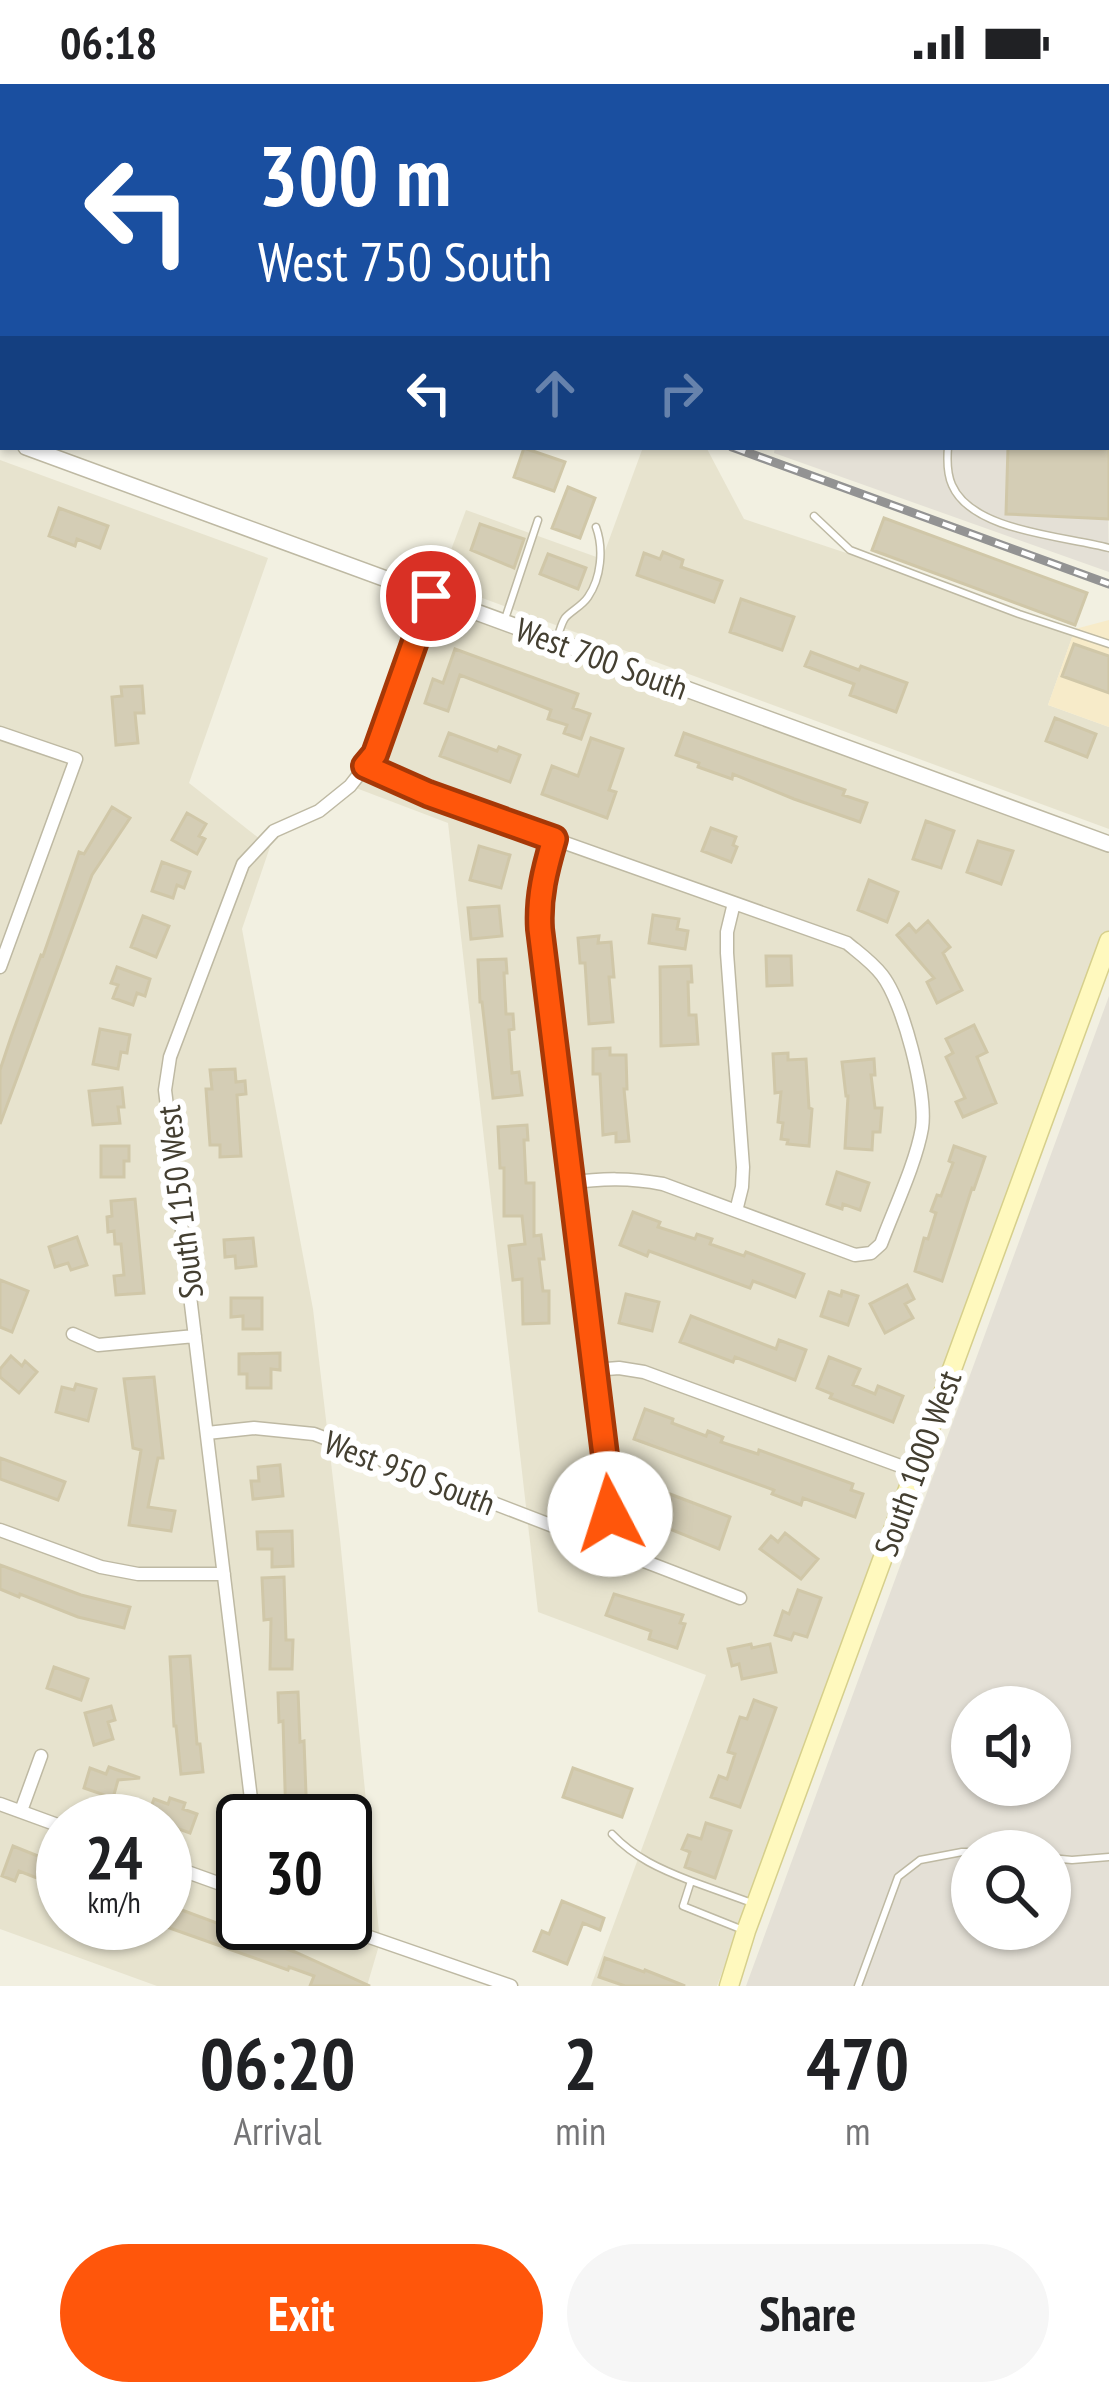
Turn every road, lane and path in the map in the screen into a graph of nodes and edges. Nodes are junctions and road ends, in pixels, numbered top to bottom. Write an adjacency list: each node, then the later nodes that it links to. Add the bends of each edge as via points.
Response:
1 (34, 450): 7 (street, West 700 South)
2 (948, 450): 6 (lane, via 953,488 976,511)
3 (814, 516): 10 (lane, via 850,550)
4 (538, 520): 8 (lane)
5 (596, 527): 9 (lane, via 601,551 593,587)
6 (1109, 548)
7 (431, 596): 8 (street, West 700 South); 12 (street, South 1150 West)
8 (504, 622): 9 (street, West 700 South)
9 (556, 641): 14 (street, West 700 South)
10 (1109, 644)
11 (0, 733): 17 (street, via 76,759)
12 (365, 766): 13 (street); 21 (street, South 1150 West, via 319,811 274,831 243,865 170,1057 165,1090)
13 (554, 839): 15 (street); 18 (street, via 538,905)
14 (1109, 844)
15 (734, 903): 19 (street, via 727,953 742,1167); 19 (street, via 847,943 884,977 924,1112 881,1244 871,1253 855,1255)
16 (1109, 941): 24 (main road, South 1000 West)
17 (0, 967)
18 (569, 1183): 19 (street, via 632,1178); 22 (street)
19 (736, 1211)
20 (73, 1334): 21 (street, via 98,1345)
21 (195, 1336): 23 (street, South 1150 West)
22 (594, 1370): 24 (street, via 644,1372); 26 (street, via 610,1496)
23 (207, 1433): 26 (street, West 950 South, via 314,1434); 27 (street, South 1150 West)
24 (914, 1472): 39 (main road, South 1000 West)
25 (0, 1530): 27 (street, via 101,1567)
26 (602, 1545): 28 (street, West 950 South)
27 (224, 1574): 30 (street, South 1150 West)
28 (740, 1598)
29 (40, 1756): 32 (street)
30 (250, 1794)
31 (0, 1804): 32 (street)
32 (21, 1811): 33 (street)
33 (36, 1817)
34 (612, 1834): 38 (lane, via 652,1866)
35 (951, 1855): 44 (lane, via 920,1860 898,1877)
36 (1109, 1857): 37 (lane)
37 (1071, 1860)
38 (691, 1881): 39 (lane); 40 (lane, via 683,1906)
39 (755, 1905): 40 (main road, South 1000 West)
40 (746, 1931): 43 (main road, South 1000 West)
41 (372, 1938): 42 (street)
42 (511, 1986)
43 (729, 1986)
44 (858, 1986)

